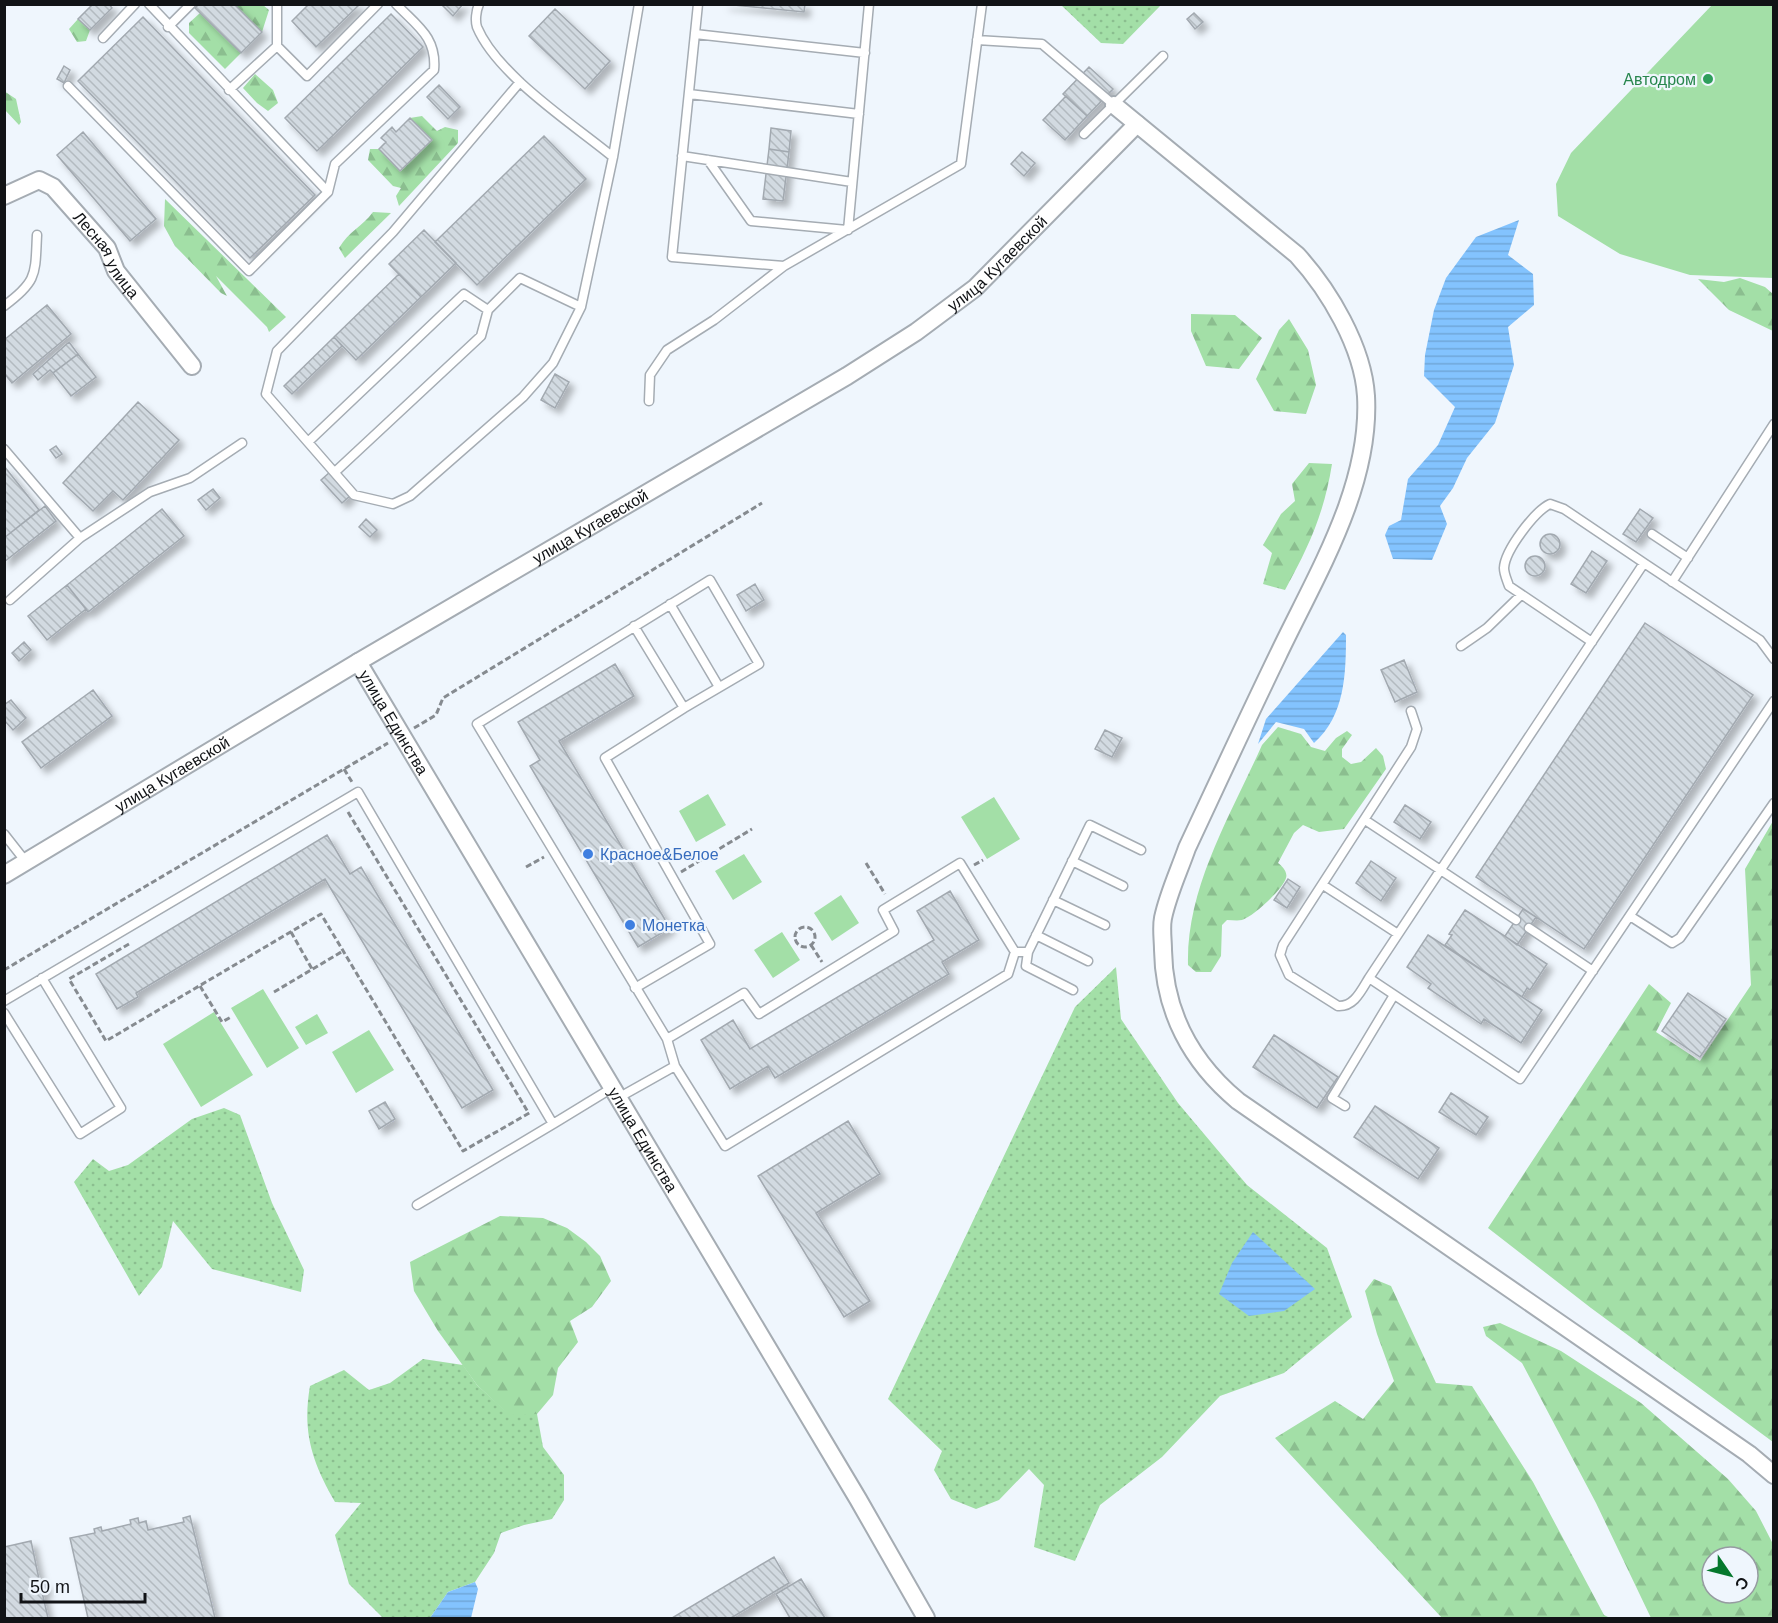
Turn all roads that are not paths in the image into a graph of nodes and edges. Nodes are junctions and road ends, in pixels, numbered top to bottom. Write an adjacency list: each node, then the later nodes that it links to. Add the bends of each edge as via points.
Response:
1 (135, 4): 14 (lane)
2 (149, 4): 12 (lane)
3 (191, 4): 12 (lane)
4 (277, 4): 16 (lane)
5 (378, 4): 16 (lane, via 307,76)
6 (396, 4): 31 (lane, via 432,41 434,70 335,164)
7 (478, 4): 19 (lane, via 476,26)
8 (639, 4): 28 (lane)
9 (698, 4): 13 (lane)
10 (869, 4): 17 (lane)
11 (982, 4): 15 (lane)
12 (168, 27): 21 (lane)
13 (695, 34): 17 (lane); 22 (lane)
14 (103, 38)
15 (977, 39): 23 (lane, via 1042,44); 33 (lane, via 961,164)
16 (277, 46): 21 (lane)
17 (865, 53): 24 (lane)
18 (1163, 56): 23 (lane)
19 (520, 82): 28 (lane); 42 (lane, via 393,232 277,351 266,394)
20 (68, 86): 31 (lane, via 249,271)
21 (229, 90): 31 (lane)
22 (689, 94): 24 (lane); 27 (lane)
23 (1114, 105): 25 (street); 26 (lane)
24 (859, 114): 30 (lane)
25 (1137, 124): 58 (street, улица Кугаевской, via 975,288 916,332); 97 (street, via 1297,255 1320,280 1359,357 1366,394 1362,456 1329,548 1187,848 1173,886 1163,920 1163,975 1174,1017 1203,1068 1238,1101 1749,1454)
26 (1084, 134)
27 (682, 156): 29 (lane); 35 (lane, via 672,257)
28 (613, 157): 37 (lane)
29 (708, 160): 30 (lane); 33 (lane, via 751,221)
30 (852, 182): 33 (lane)
31 (328, 192)
32 (4, 196): 39 (street, Лесная улица, via 39,180 53,187 107,248 116,271)
33 (848, 230): 35 (lane)
34 (37, 235): 36 (lane, via 35,276)
35 (784, 266): 40 (lane, via 714,320 667,350 650,375)
36 (4, 306)
37 (580, 307): 38 (lane, via 520,279); 45 (lane, via 553,363 523,397 410,496 393,504 354,495)
38 (488, 310): 42 (lane, via 464,294); 45 (lane, via 481,336)
39 (192, 366)
40 (649, 401)
41 (1773, 424): 48 (lane)
42 (308, 442): 45 (lane)
43 (242, 443): 47 (lane, via 190,478 150,492)
44 (4, 449): 47 (lane)
45 (334, 472)
46 (1652, 534): 48 (lane)
47 (80, 538): 52 (lane)
48 (1688, 558): 50 (lane)
49 (1644, 563): 50 (lane); 51 (lane, via 1564,509 1550,504 1539,509 1506,558 1503,570 1509,586); 55 (lane)
50 (1672, 582): 57 (lane, via 1760,640)
51 (1521, 595): 55 (lane); 56 (lane, via 1487,628)
52 (10, 600)
53 (670, 604): 54 (lane); 59 (lane); 59 (lane, via 710,580 759,664)
54 (634, 626): 61 (lane); 86 (lane, via 477,724)
55 (1592, 642): 69 (lane)
56 (1461, 646)
57 (1773, 658)
58 (358, 662): 68 (street, улица Кугаевской); 93 (street, улица Единства)
59 (719, 687): 61 (lane)
60 (1773, 701): 74 (lane)
61 (684, 708): 86 (lane, via 604,758 710,944)
62 (1411, 711): 64 (lane, via 1417,729 1412,747)
63 (1773, 804): 74 (lane, via 1680,938 1672,943)
64 (1365, 820): 69 (lane); 71 (lane)
65 (4, 834): 68 (lane)
66 (1141, 850): 67 (lane, via 1090,825)
67 (1072, 861): 72 (lane); 73 (lane)
68 (26, 862): 70 (street, улица Кугаевской)
69 (1441, 870): 75 (lane); 78 (lane)
70 (4, 876)
71 (1323, 885): 78 (lane); 85 (lane, via 1283,945 1282,964 1288,975 1338,1006 1354,1001)
72 (1123, 886)
73 (1053, 900): 76 (lane); 79 (lane)
74 (1630, 916): 83 (lane)
75 (1516, 920)
76 (1105, 925)
77 (1529, 928): 83 (lane)
78 (1398, 934): 85 (lane)
79 (1036, 935): 81 (lane); 82 (lane)
80 (1015, 952): 81 (lane); 91 (lane, via 960,863 883,910 894,931 759,1014 744,993); 92 (lane, via 1008,974 725,1146)
81 (1028, 952): 87 (lane, via 1026,966)
82 (1088, 961)
83 (1593, 971): 88 (lane, via 1520,1079)
84 (42, 978): 89 (lane); 90 (lane, via 121,1107 80,1134); 95 (lane, via 358,792)
85 (1369, 978): 88 (lane)
86 (635, 988): 91 (lane)
87 (1074, 990)
88 (1394, 995): 94 (lane, via 1332,1098)
89 (4, 1001)
90 (4, 1012)
91 (667, 1039): 92 (lane)
92 (675, 1065): 93 (lane)
93 (615, 1093): 95 (lane); 98 (street, улица Единства)
94 (1345, 1106)
95 (553, 1124): 96 (lane)
96 (417, 1205)
97 (1773, 1475)
98 (926, 1618)

